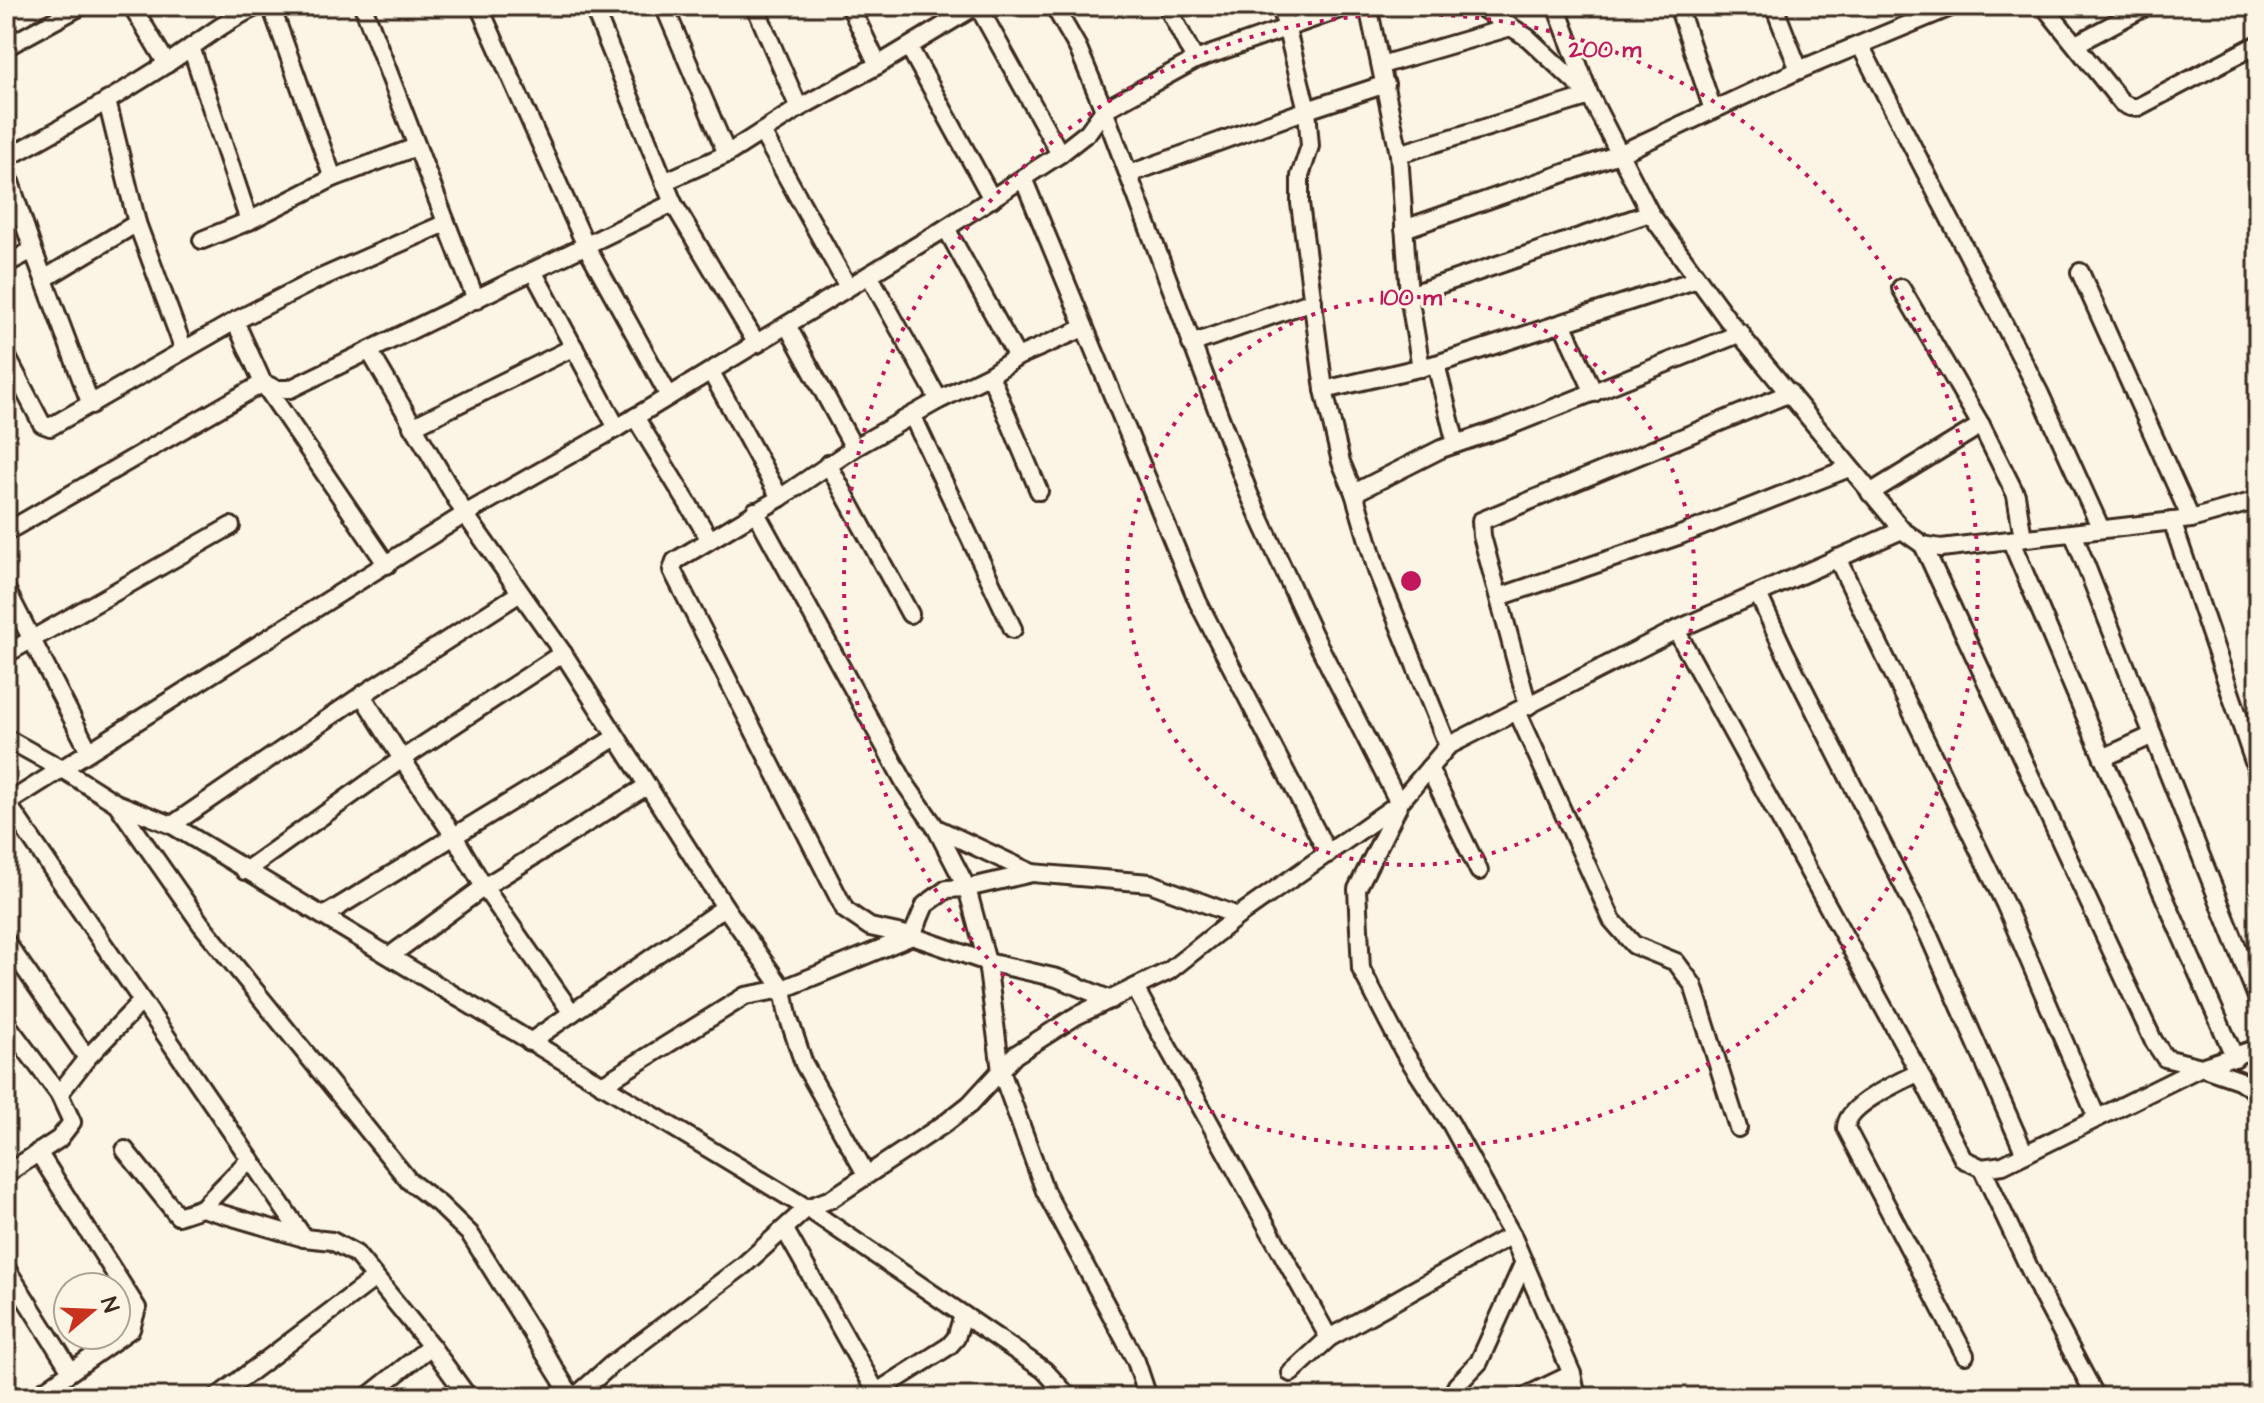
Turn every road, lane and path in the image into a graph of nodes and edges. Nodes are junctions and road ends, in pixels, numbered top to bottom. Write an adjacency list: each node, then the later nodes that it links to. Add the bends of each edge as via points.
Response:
1 (81, 6): 31 (street)
2 (132, 6): 35 (street)
3 (258, 6): 24 (street)
4 (271, 6): 55 (street)
5 (363, 6): 47 (street)
6 (479, 6): 67 (street)
7 (593, 6): 57 (street)
8 (664, 6): 48 (street)
9 (755, 6): 42 (street)
10 (850, 6): 36 (street)
11 (977, 6): 25 (street); 49 (street)
12 (1054, 6): 43 (street)
13 (1167, 6): 34 (street)
14 (1281, 6): 27 (street)
15 (1349, 6): 27 (street)
16 (1368, 6): 37 (street)
17 (1479, 6): 26 (street)
18 (1556, 6): 40 (street)
19 (1678, 6): 45 (street)
20 (1774, 6): 38 (street)
21 (1953, 6): 30 (street)
22 (2044, 6): 28 (street)
23 (2147, 6): 28 (street)
24 (237, 10): 32 (street)
25 (953, 12): 33 (street)
26 (1511, 27): 37 (street); 40 (street)
27 (1288, 28): 34 (street); 44 (street)
28 (2076, 44): 29 (street, via 2122,103 2138,107)
29 (2258, 44)
30 (1860, 45): 38 (street); 121 (street, via 2040,394)
31 (6, 47)
32 (191, 47): 35 (street); 61 (street)
33 (909, 47): 36 (street); 58 (street)
34 (1195, 60): 43 (street)
35 (167, 64): 41 (street)
36 (878, 65): 42 (street)
37 (1381, 65): 39 (street)
38 (1799, 70): 45 (street)
39 (1386, 84): 44 (street); 50 (street)
40 (1590, 96): 50 (street); 51 (street)
41 (107, 101): 52 (street); 62 (street)
42 (799, 108): 46 (street)
43 (1104, 110): 49 (street, via 1088,132); 54 (street)
44 (1307, 110): 54 (street); 79 (street, via 1310,146 1300,176 1300,203)
45 (1713, 110): 51 (street)
46 (763, 134): 48 (street); 75 (street)
47 (416, 147): 55 (street); 63 (street)
48 (727, 154): 57 (street)
49 (1060, 154): 56 (street)
50 (1399, 154): 65 (street)
51 (1619, 154): 60 (street); 65 (street)
52 (6, 158)
53 (6, 170): 68 (street)
54 (1129, 174): 86 (street)
55 (333, 178): 61 (street)
56 (1023, 178): 58 (street); 83 (street)
57 (664, 182): 59 (street)
58 (992, 199): 64 (street)
59 (673, 203): 67 (street); 85 (street)
60 (1650, 213): 74 (street); 77 (street)
61 (249, 221): 66 (street)
62 (137, 223): 73 (street); 88 (street)
63 (446, 223): 78 (street); 80 (street)
64 (946, 228): 72 (street); 91 (street)
65 (1404, 229): 77 (street)
66 (202, 240)
67 (586, 246): 70 (street); 99 (street)
68 (33, 250): 69 (street); 73 (street)
69 (6, 264)
70 (533, 271): 78 (street); 87 (street)
71 (2080, 272): 118 (street)
72 (869, 275): 75 (street); 100 (street)
73 (44, 279): 101 (street)
74 (1698, 279): 81 (street); 84 (street)
75 (848, 287): 82 (street)
76 (1901, 288): 104 (street)
77 (1409, 295): 92 (street)
78 (476, 300): 89 (street)
79 (1313, 301): 86 (street); 96 (street)
80 (235, 321): 88 (street); 95 (street)
81 (1562, 323): 92 (street); 97 (street)
82 (787, 325): 85 (street); 108 (street)
83 (1084, 328): 91 (street); 159 (street, via 1198,602)
84 (1741, 333): 97 (street); 98 (street)
85 (757, 344): 93 (street)
86 (1191, 344): 154 (street, via 1249,494)
87 (574, 347): 105 (street); 106 (street)
88 (184, 350): 101 (street)
89 (370, 352): 95 (street, via 290,389); 105 (street)
90 (6, 355): 101 (street, via 42,424 50,427)
91 (1017, 357): 94 (street)
92 (1428, 366): 96 (street); 107 (street)
93 (711, 372): 99 (street); 114 (street)
94 (990, 375): 100 (street); 111 (street)
95 (263, 383): 123 (street); 129 (street)
96 (1324, 390): 112 (street)
97 (1594, 393): 107 (street)
98 (1790, 393): 110 (street); 133 (street, via 1481,521)
99 (669, 396): 102 (street)
100 (939, 400): 103 (street)
101 (91, 405)
102 (635, 417): 106 (street); 125 (street)
103 (913, 417): 108 (street); 135 (street)
104 (1981, 425): 113 (street); 126 (street, via 2016,495)
105 (412, 427): 117 (street)
106 (617, 428): 117 (street)
107 (1456, 444): 112 (street)
108 (854, 448): 109 (street)
109 (828, 464): 114 (street); 134 (street)
110 (1849, 468): 113 (street); 133 (street, via 1678,536)
111 (1039, 491)
112 (1354, 493): 145 (street, via 1377,571)
113 (1870, 493): 122 (street)
114 (780, 498): 116 (street)
115 (2258, 500): 118 (street)
116 (755, 511): 125 (street); 157 (street, via 906,785)
117 (465, 514): 129 (street); 131 (street)
118 (2191, 519): 119 (street)
119 (2172, 521): 121 (street); 151 (street)
120 (231, 526): 137 (street)
121 (2101, 529): 124 (street)
122 (1902, 530): 127 (street); 128 (street)
123 (6, 532)
124 (2073, 533): 126 (street); 142 (street)
125 (709, 538): 168 (street, via 675,561 672,570 678,585 845,910 870,927)
126 (2017, 540): 127 (street); 147 (street)
127 (1923, 545): 183 (street, via 2153,1040 2165,1058)
128 (1837, 558): 132 (street); 189 (street, via 2005,904)
129 (387, 565): 146 (street)
130 (6, 589): 137 (street)
131 (520, 593): 138 (street); 140 (street)
132 (1758, 594): 136 (street); 193 (street, via 1929,936)
133 (1499, 597): 141 (street)
134 (910, 614)
135 (1013, 629)
136 (1676, 630): 141 (street); 185 (street)
137 (30, 639): 139 (street); 146 (street)
138 (563, 653): 143 (street); 148 (street)
139 (6, 654)
140 (362, 695): 148 (street); 156 (street)
141 (1522, 709): 145 (street); 190 (street, via 1612,920 1634,945 1676,962 1693,985)
142 (2153, 735): 147 (street); 175 (street)
143 (616, 737): 152 (street); 158 (street)
144 (6, 738): 150 (street)
145 (1448, 746): 149 (street)
146 (89, 751): 150 (street)
147 (2103, 758): 182 (street)
148 (402, 759): 158 (street); 160 (street)
149 (1429, 768): 154 (street); 161 (street)
150 (62, 769): 153 (street); 155 (street)
151 (2258, 774)
152 (647, 786): 163 (street); 165 (street)
153 (116, 803): 156 (street); 218 (street, via 201,924 409,1181 470,1234)
154 (1399, 803): 159 (street); 201 (street, via 1357,889 1361,969)
155 (6, 804): 176 (street)
156 (172, 825): 160 (street)
157 (936, 828): 162 (street); 164 (street)
158 (454, 836): 163 (street); 166 (street)
159 (1328, 854): 167 (street)
160 (245, 871): 166 (street)
161 (1479, 871)
162 (1032, 873): 164 (street); 167 (street, via 1150,883)
163 (484, 887): 170 (street); 177 (street)
164 (967, 888): 168 (street, via 947,889 925,905); 171 (street)
165 (725, 907): 173 (street); 177 (street)
166 (325, 915): 170 (street)
167 (1238, 916): 172 (street, via 1169,971)
168 (912, 936): 171 (street); 173 (street)
169 (6, 942): 181 (street)
170 (391, 955): 179 (street)
171 (987, 962): 174 (street, via 1057,978); 184 (street)
172 (1135, 988): 174 (street); 207 (street)
173 (783, 989): 186 (street, via 745,996); 197 (street, via 804,1064)
174 (1111, 1000): 184 (street, via 1042,1036)
175 (2258, 1000)
176 (141, 1002): 181 (street); 194 (street)
177 (572, 1013): 179 (street)
178 (6, 1023): 188 (street)
179 (530, 1042): 186 (street)
180 (2258, 1048): 182 (street)
181 (87, 1058): 188 (street)
182 (2235, 1058): 183 (street)
183 (2201, 1067): 187 (street); 189 (street)
184 (1001, 1071): 197 (street, via 947,1122); 220 (street, via 1045,1191 1136,1361)
185 (1919, 1072): 195 (street, via 1963,1159); 209 (street, via 1855,1108 1846,1118 1846,1128)
186 (602, 1085): 199 (street)
187 (2258, 1093)
188 (59, 1094): 192 (street, via 72,1122 59,1139)
189 (2097, 1118): 193 (street)
190 (1738, 1128)
191 (125, 1150): 198 (street, via 178,1216)
192 (38, 1152): 196 (street); 210 (street, via 137,1308 131,1329)
193 (2025, 1154): 195 (street)
194 (250, 1159): 198 (street); 202 (street)
195 (1982, 1168): 224 (street)
196 (6, 1174)
197 (866, 1174): 199 (street, via 831,1199)
198 (202, 1208): 202 (street)
199 (807, 1208): 200 (street); 206 (street)
200 (785, 1230): 213 (street); 218 (street)
201 (1512, 1235): 203 (street); 207 (street)
202 (304, 1238): 205 (street, via 332,1241 356,1254)
203 (1524, 1262): 212 (street); 221 (street, via 1479,1362)
204 (6, 1268): 210 (street)
205 (375, 1278): 208 (street); 215 (street)
206 (963, 1315): 213 (street, via 949,1346); 219 (street, via 1044,1370)
207 (1329, 1338): 211 (street)
208 (431, 1346): 216 (street); 217 (street)
209 (1965, 1355)
210 (71, 1371): 214 (street)
211 (1291, 1373)
212 (1572, 1374): 222 (street); 223 (street)
213 (873, 1395)
214 (35, 1397)
215 (217, 1397)
216 (367, 1397)
217 (468, 1397)
218 (574, 1397)
219 (1069, 1397)
220 (1148, 1397)
221 (1451, 1397)
222 (1524, 1397)
223 (1577, 1397)
224 (2096, 1397)

